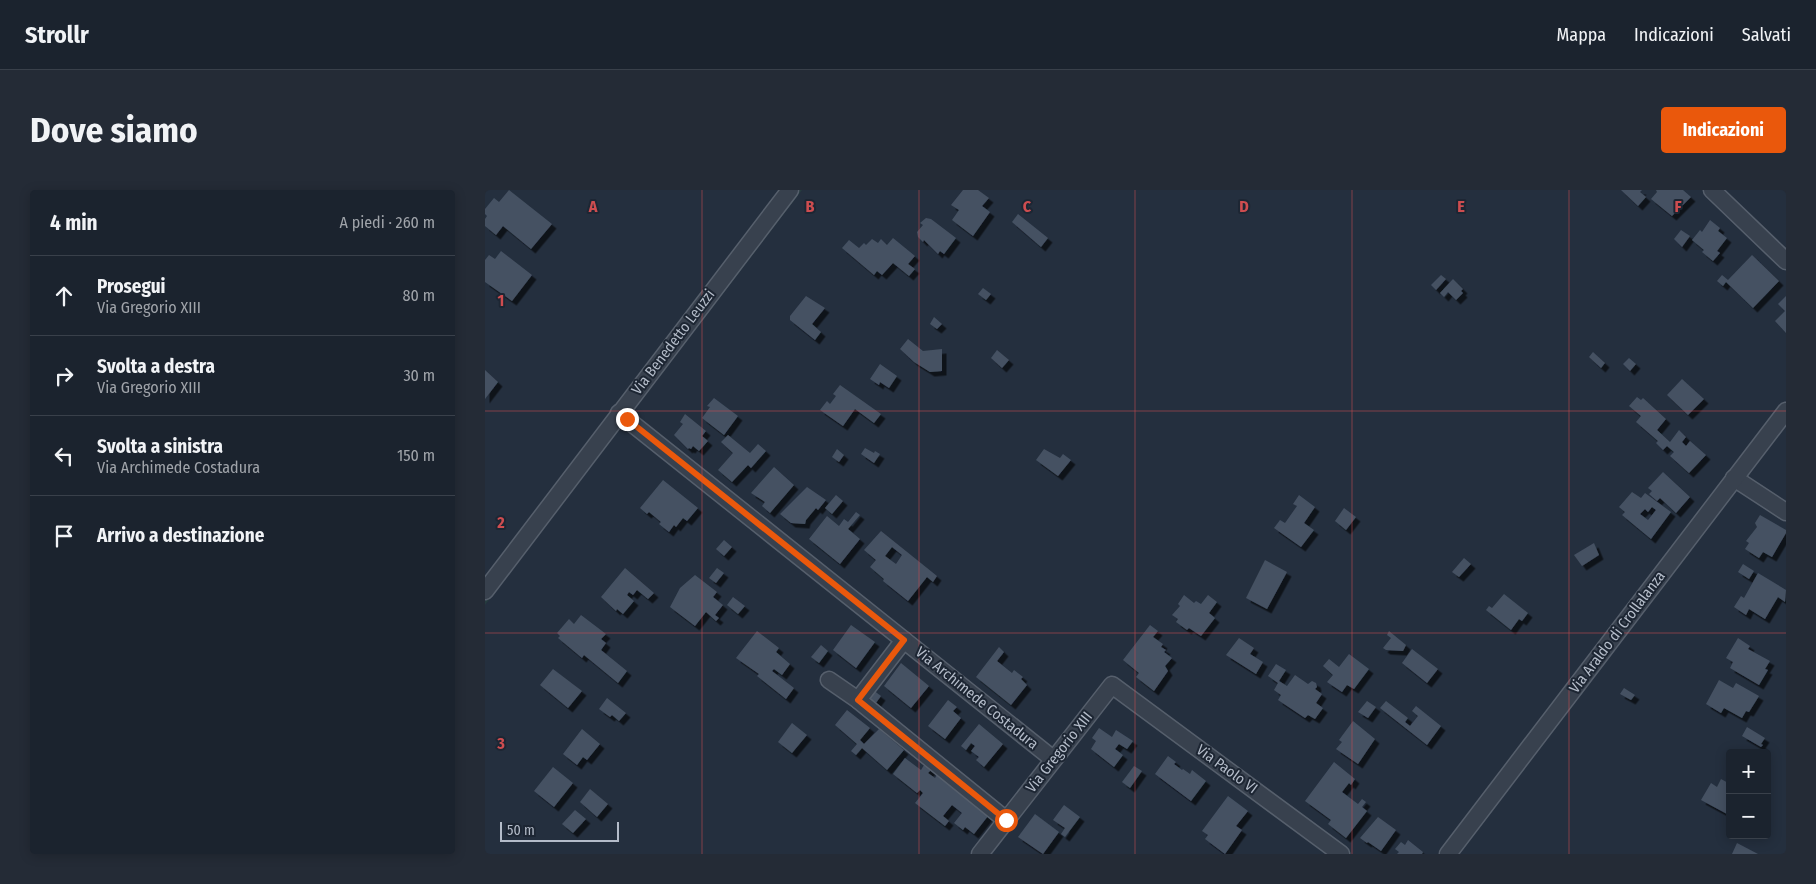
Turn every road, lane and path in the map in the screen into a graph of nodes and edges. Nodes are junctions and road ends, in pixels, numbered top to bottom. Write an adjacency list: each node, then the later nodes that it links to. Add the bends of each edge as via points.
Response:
1 (790, 190): 5 (street, Via Benedetto Leuzzi)
2 (1712, 190): 3 (street)
3 (1786, 261)
4 (1786, 410): 6 (street, Via Araldo di Crollalanza)
5 (619, 413): 8 (street, Via Benedetto Leuzzi); 9 (street, Via Archimede Costadura)
6 (1734, 478): 7 (street); 17 (street, Via Araldo di Crollalanza)
7 (1786, 512)
8 (485, 590)
9 (904, 640): 12 (street); 13 (street, Via Archimede Costadura)
10 (829, 680): 12 (street)
11 (1112, 685): 13 (street, Via Gregorio XIII); 16 (street, Via Paolo VI)
12 (858, 700): 14 (street)
13 (1053, 759): 14 (street, Via Gregorio XIII)
14 (1006, 820): 15 (street, Via Gregorio XIII)
15 (980, 854)
16 (1341, 854)
17 (1448, 854)

